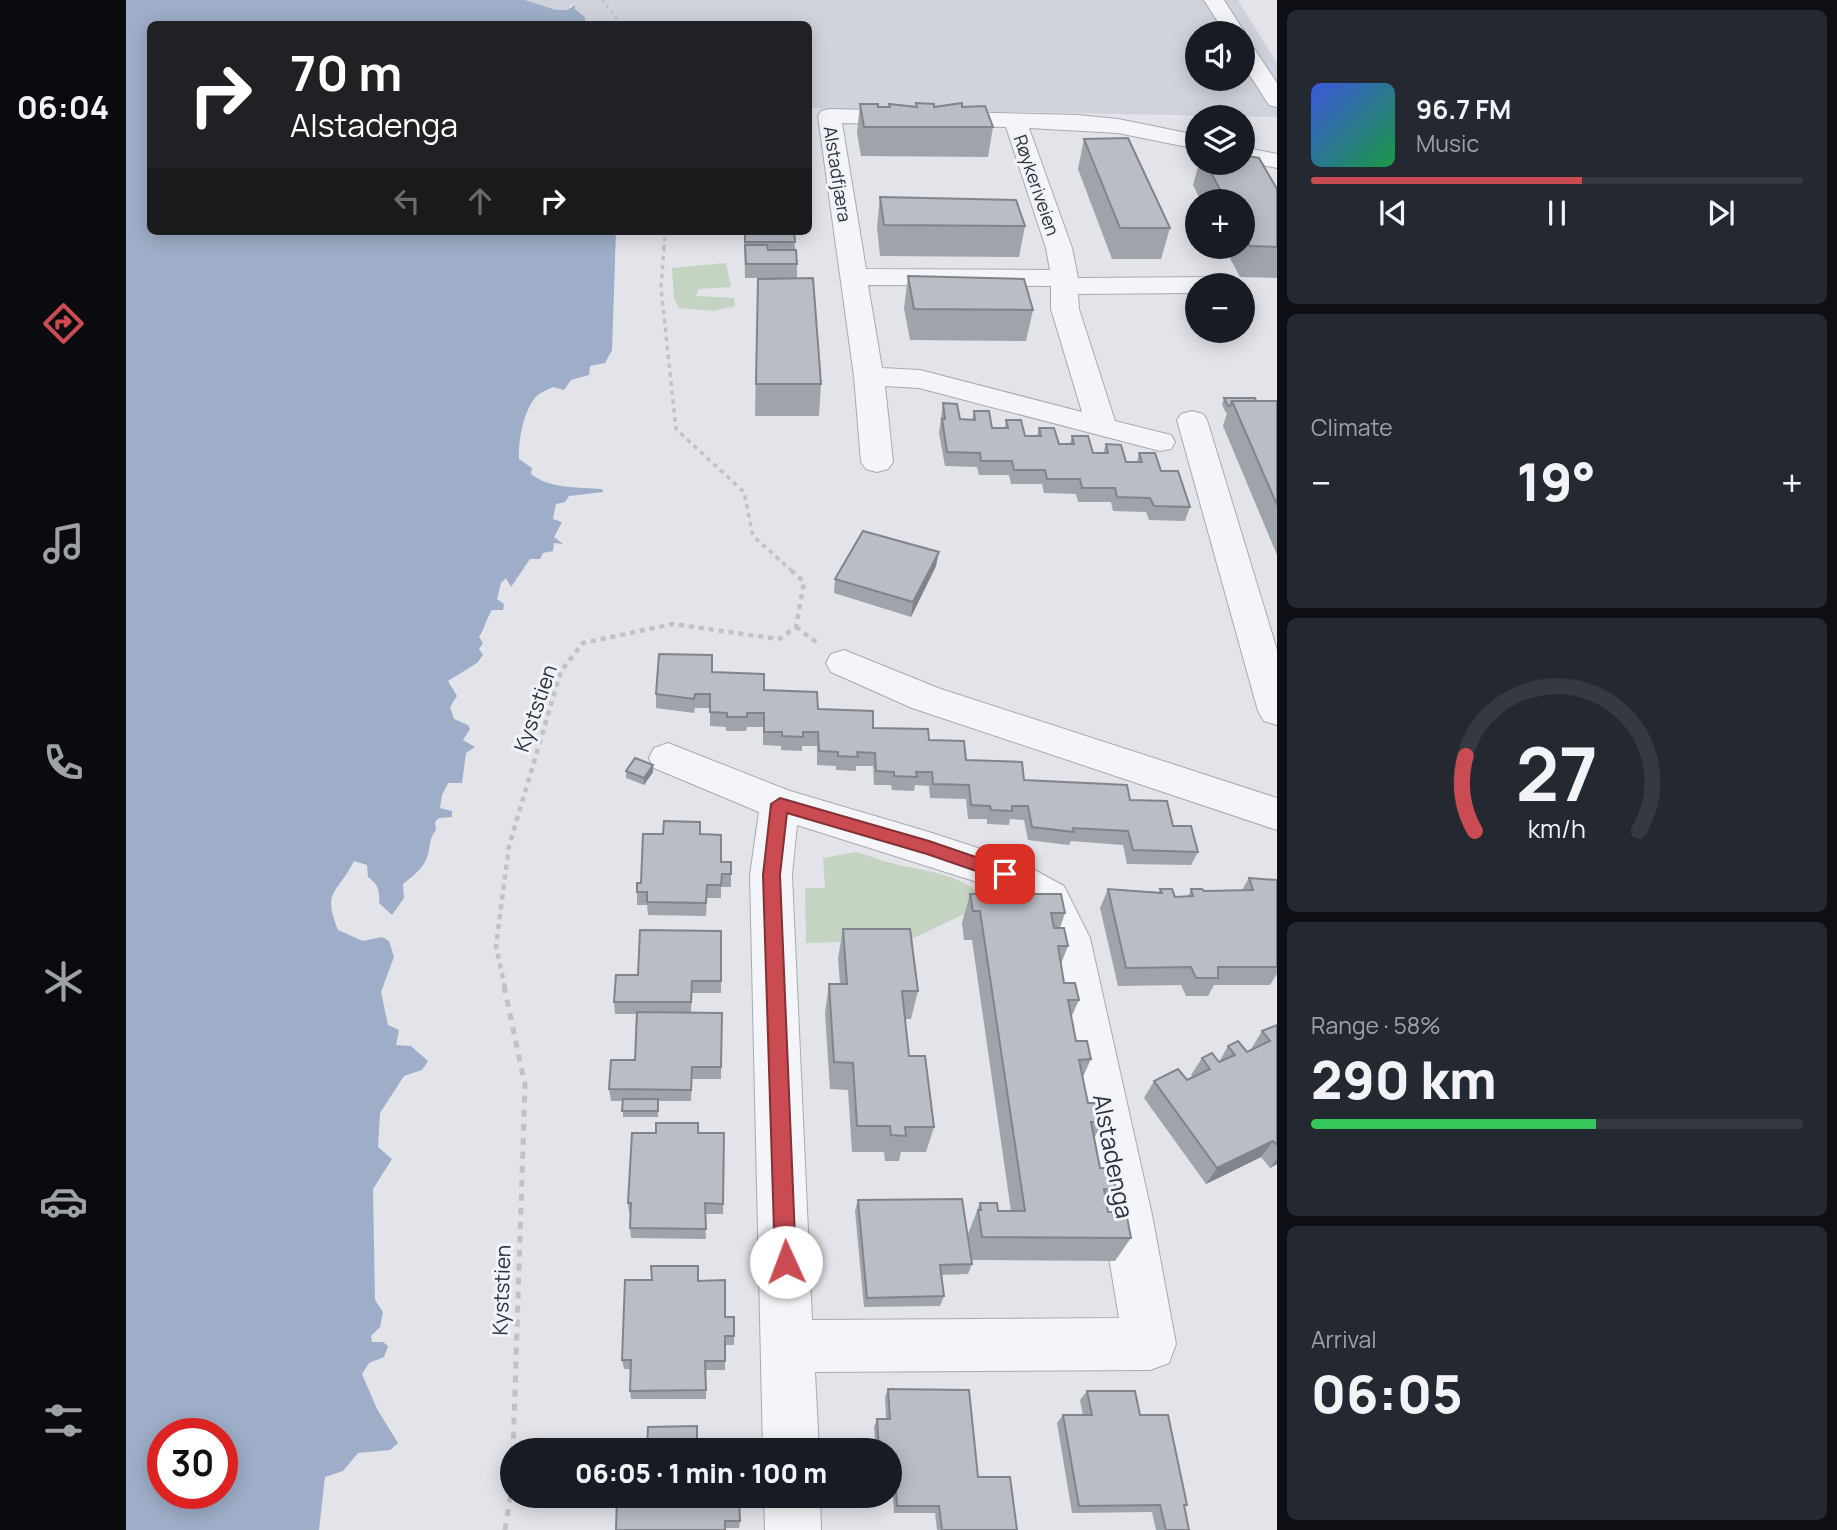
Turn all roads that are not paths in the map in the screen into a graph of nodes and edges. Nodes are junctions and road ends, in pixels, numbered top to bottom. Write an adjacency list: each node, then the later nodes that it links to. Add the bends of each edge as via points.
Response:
1 (1214, 0): 2 (street)
2 (1227, 21)
3 (1255, 66): 4 (street)
4 (1277, 100)
5 (1015, 121): 6 (street, Røykeriveien, via 1118,126); 9 (street, Alstadfjæra, via 829,116); 10 (street, Røykeriveien, via 1059,248)
6 (1185, 140)
7 (1255, 156): 8 (street)
8 (1277, 161)
9 (854, 277): 10 (street); 12 (street, Alstadfjæra)
10 (1065, 282): 11 (street); 14 (street, Røykeriveien, via 1065,309)
11 (1185, 284)
12 (869, 376): 14 (street, via 920,379); 16 (street, Alstadfjæra)
13 (1192, 420): 18 (street)
14 (1102, 427): 15 (street)
15 (1160, 442)
16 (877, 462)
17 (844, 663): 21 (street, via 925,698)
18 (1277, 711)
19 (668, 758): 20 (street, Alstadenga)
20 (780, 804): 22 (street, via 771,875); 22 (street, Alstadenga, via 1005,874 1049,898 1069,938 1150,1344)
21 (1277, 814)
22 (789, 1346): 23 (street)
23 (791, 1438)
24 (792, 1508): 25 (street)
25 (793, 1530)

